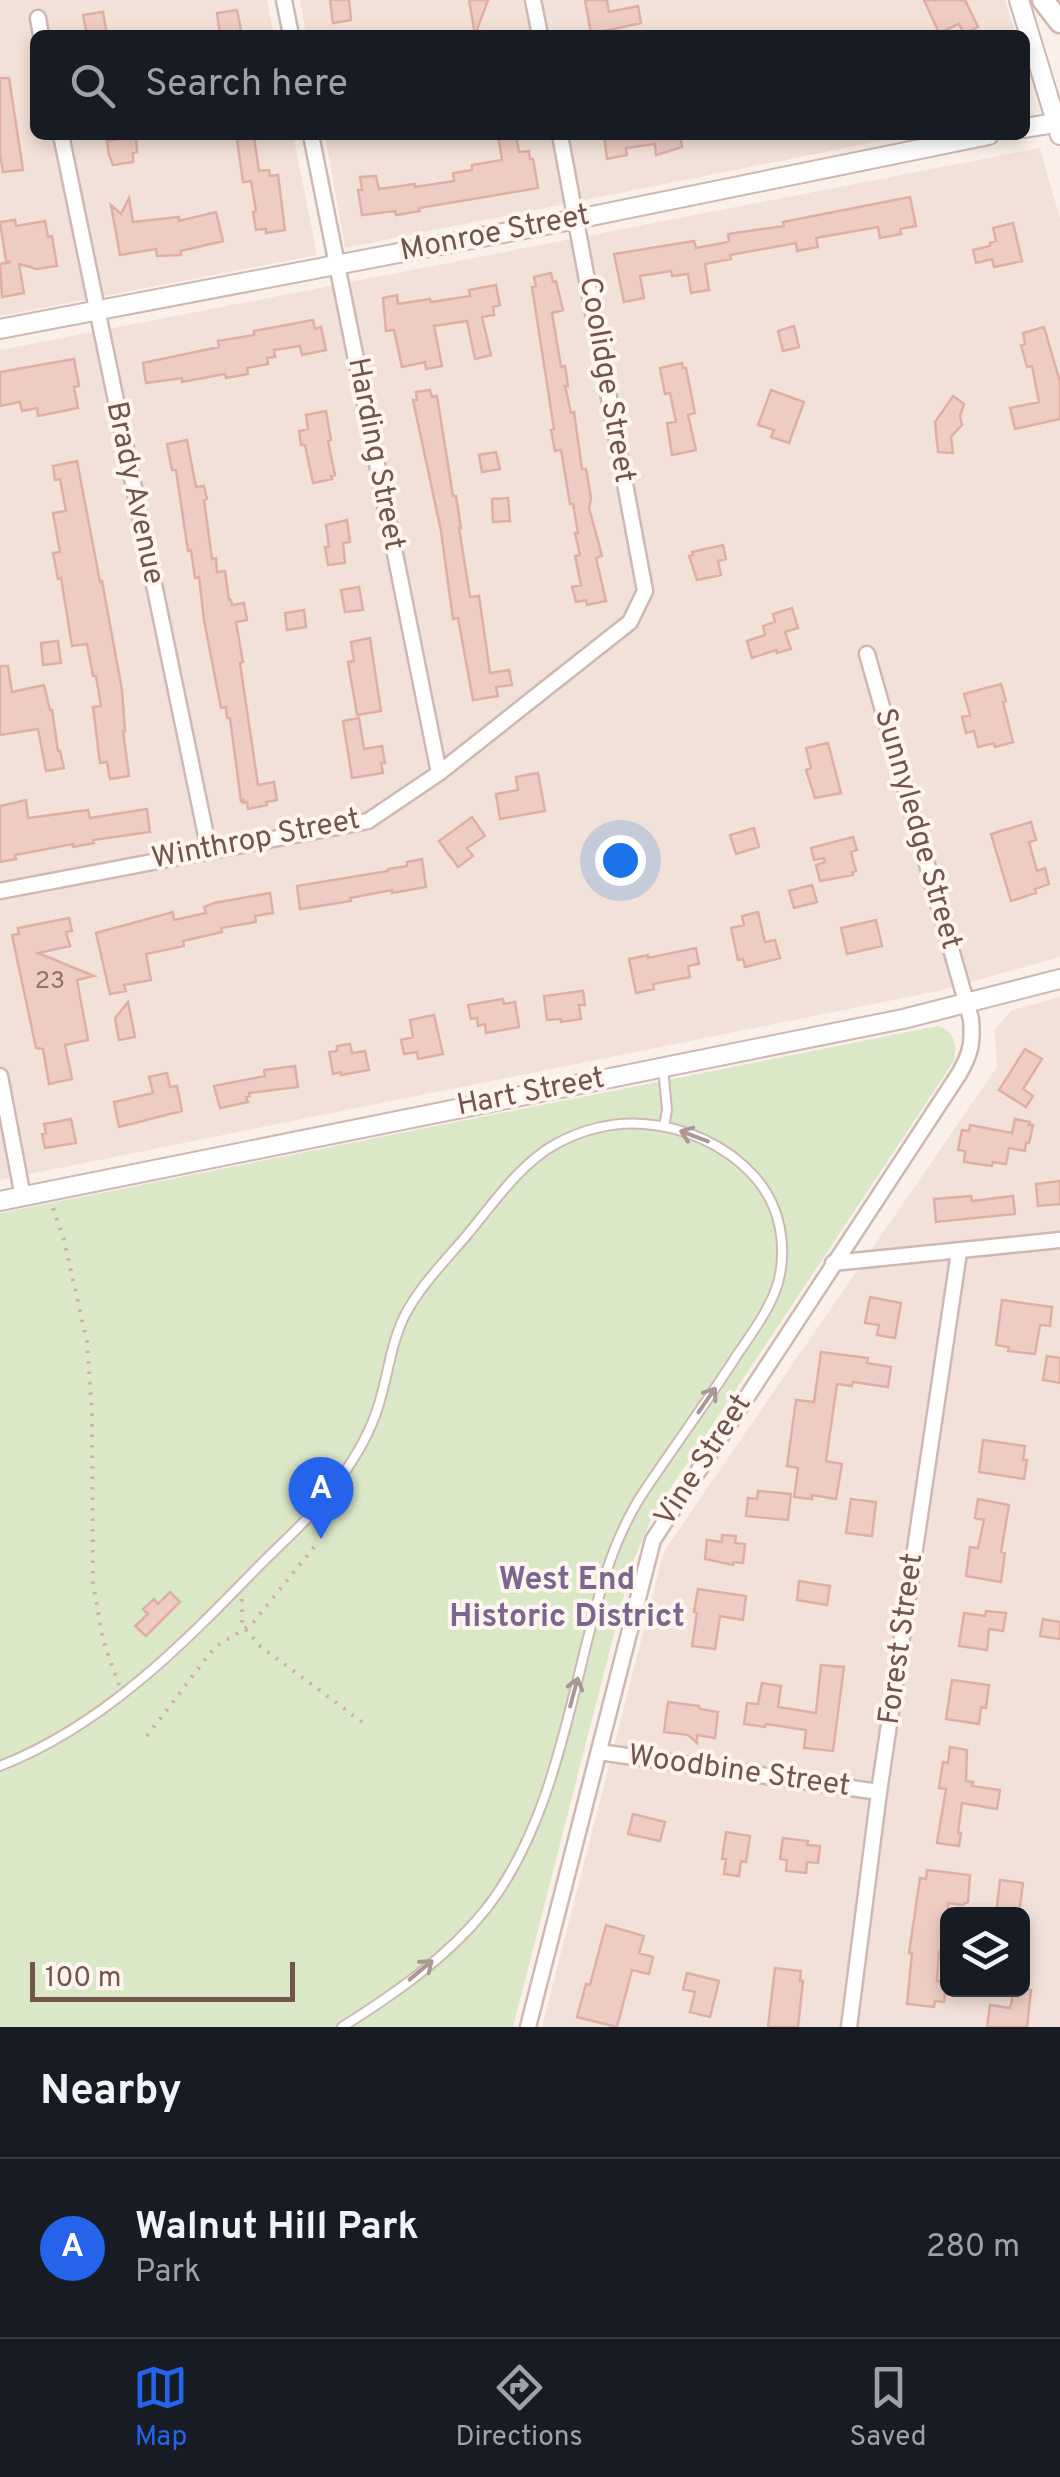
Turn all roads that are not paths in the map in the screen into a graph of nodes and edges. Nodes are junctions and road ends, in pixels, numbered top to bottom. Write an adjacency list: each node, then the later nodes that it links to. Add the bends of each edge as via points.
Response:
1 (284, 0): 8 (street)
2 (532, 0): 9 (street)
3 (1019, 0): 10 (street)
4 (1043, 0): 6 (main road)
5 (38, 18): 7 (street)
6 (1060, 22)
7 (40, 30)
8 (290, 30)
9 (539, 30)
10 (1029, 30)
11 (1030, 33): 12 (street)
12 (1059, 121): 13 (street)
13 (1030, 127)
14 (62, 140): 20 (street, Brady Avenue)
15 (312, 140): 19 (street, Harding Street)
16 (561, 140): 18 (street, Coolidge Street)
17 (964, 140): 18 (street, Monroe Street)
18 (577, 219): 19 (street, Monroe Street); 22 (street, Coolidge Street, via 645,591)
19 (337, 264): 20 (street, Monroe Street); 24 (street, Harding Street)
20 (96, 310): 21 (street, Monroe Street); 25 (street, Brady Avenue)
21 (0, 329)
22 (630, 622): 24 (street, Winthrop Street)
23 (867, 654): 28 (street, Sunnyledge Street)
24 (439, 773): 25 (street, Winthrop Street, via 368,821)
25 (209, 850): 26 (street, Winthrop Street)
26 (0, 891)
27 (1060, 979): 28 (street, Hart Street)
28 (967, 1004): 29 (street, Hart Street); 36 (street, Vine Street, via 970,1054)
29 (663, 1067): 31 (lane); 32 (street, Hart Street)
30 (0, 1076): 32 (street)
31 (664, 1127): 38 (lane, via 617,1124 546,1150 408,1312 375,1416 320,1504 124,1693 64,1736); 40 (lane, one-way to 31, via 442,1952 506,1880 546,1788 621,1532 774,1293 781,1234 762,1185 722,1149)
32 (23, 1197): 33 (street, Hart Street)
33 (0, 1202)
34 (1060, 1240): 35 (street)
35 (959, 1252): 36 (street); 39 (street, Forest Street)
36 (834, 1263): 37 (street, Vine Street, via 653,1540)
37 (599, 1752): 39 (street, Woodbine Street); 41 (street, Vine Street)
38 (0, 1766)
39 (879, 1792): 42 (street, Forest Street)
40 (342, 2027)
41 (528, 2027)
42 (849, 2027)

